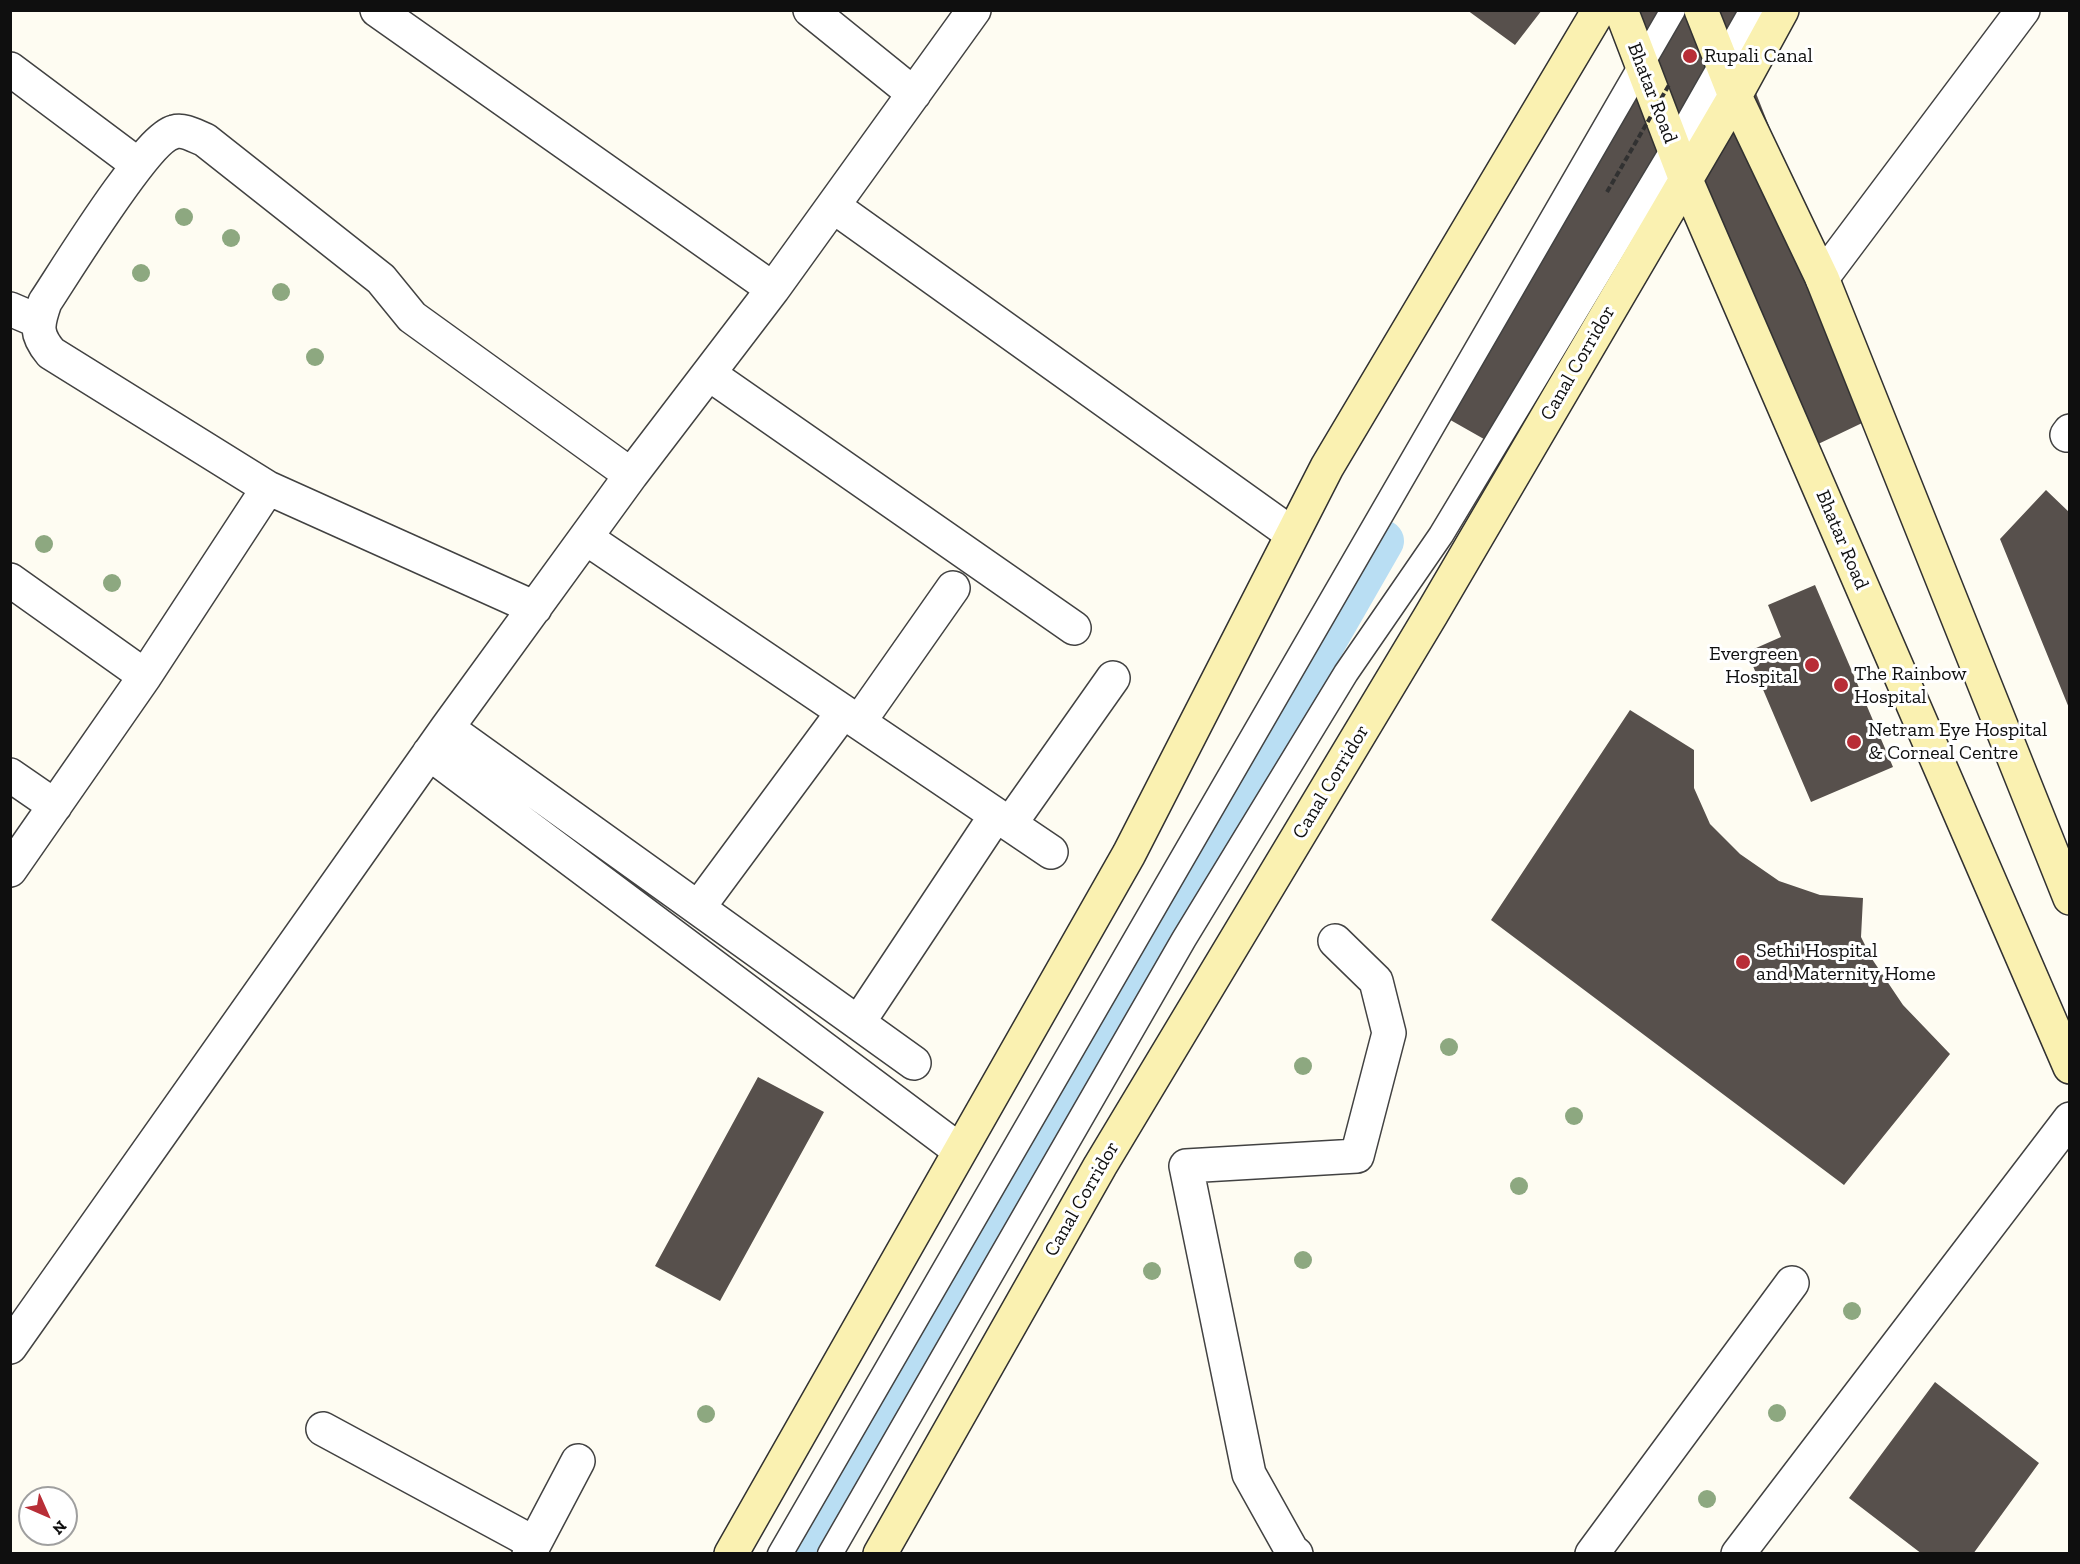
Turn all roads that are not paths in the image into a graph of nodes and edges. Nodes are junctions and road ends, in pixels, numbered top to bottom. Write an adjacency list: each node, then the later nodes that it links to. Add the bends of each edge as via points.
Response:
1 (377, 10): 21 (street)
2 (810, 10): 14 (street)
3 (974, 10): 14 (street)
4 (1599, 10): 26 (street, via 1327,467)
5 (1621, 10): 12 (street, Bhatar Road)
6 (1673, 10): 12 (lane)
7 (1701, 10): 11 (street)
8 (1752, 10): 11 (lane)
9 (1782, 10): 15 (street, Canal Corridor)
10 (2023, 10): 20 (street)
11 (1722, 64): 15 (street); 16 (lane)
12 (1641, 67): 16 (street, Bhatar Road); 55 (lane)
13 (10, 69): 17 (street)
14 (914, 94): 19 (street)
15 (1735, 96): 18 (street, Canal Corridor); 20 (street)
16 (1673, 149): 18 (street, Bhatar Road); 56 (lane, via 1442,535 1346,674 1184,939)
17 (137, 164): 22 (street, via 45,302); 24 (street, via 173,132 188,132 204,140 381,279 412,317)
18 (1686, 180): 46 (street, Bhatar Road); 57 (street, Canal Corridor, via 1425,626 1100,1166)
19 (833, 206): 21 (street); 26 (street)
20 (1822, 278): 41 (street)
21 (773, 289): 23 (street)
22 (24, 315): 25 (street, via 51,353)
23 (709, 374): 24 (street); 31 (street)
24 (631, 475): 27 (street)
25 (268, 488): 30 (street); 32 (street)
26 (1292, 534): 48 (street, via 1129,854)
27 (586, 538): 30 (street); 34 (street)
28 (10, 580): 32 (street)
29 (953, 588): 34 (street)
30 (535, 608): 35 (street)
31 (1074, 628)
32 (145, 676): 37 (street)
33 (1113, 678): 38 (street)
34 (851, 717): 38 (street); 42 (street)
35 (438, 741): 42 (street); 48 (street); 50 (street)
36 (10, 775): 37 (street)
37 (55, 806): 40 (street)
38 (1003, 819): 39 (street); 44 (street)
39 (1051, 852)
40 (10, 870)
41 (2070, 898)
42 (699, 908): 44 (street)
43 (1335, 941): 58 (street, via 1376,981 1389,1033 1358,1156 1186,1166 1249,1474)
44 (858, 1023): 45 (street)
45 (914, 1063)
46 (2070, 1066)
47 (2070, 1119): 60 (street)
48 (959, 1150): 54 (street)
49 (1792, 1283): 59 (street)
50 (10, 1347)
51 (323, 1429): 53 (street)
52 (579, 1461): 53 (street)
53 (532, 1548)
54 (731, 1554)
55 (780, 1554)
56 (830, 1554)
57 (880, 1554)
58 (1296, 1554)
59 (1592, 1554)
60 (1738, 1554)

